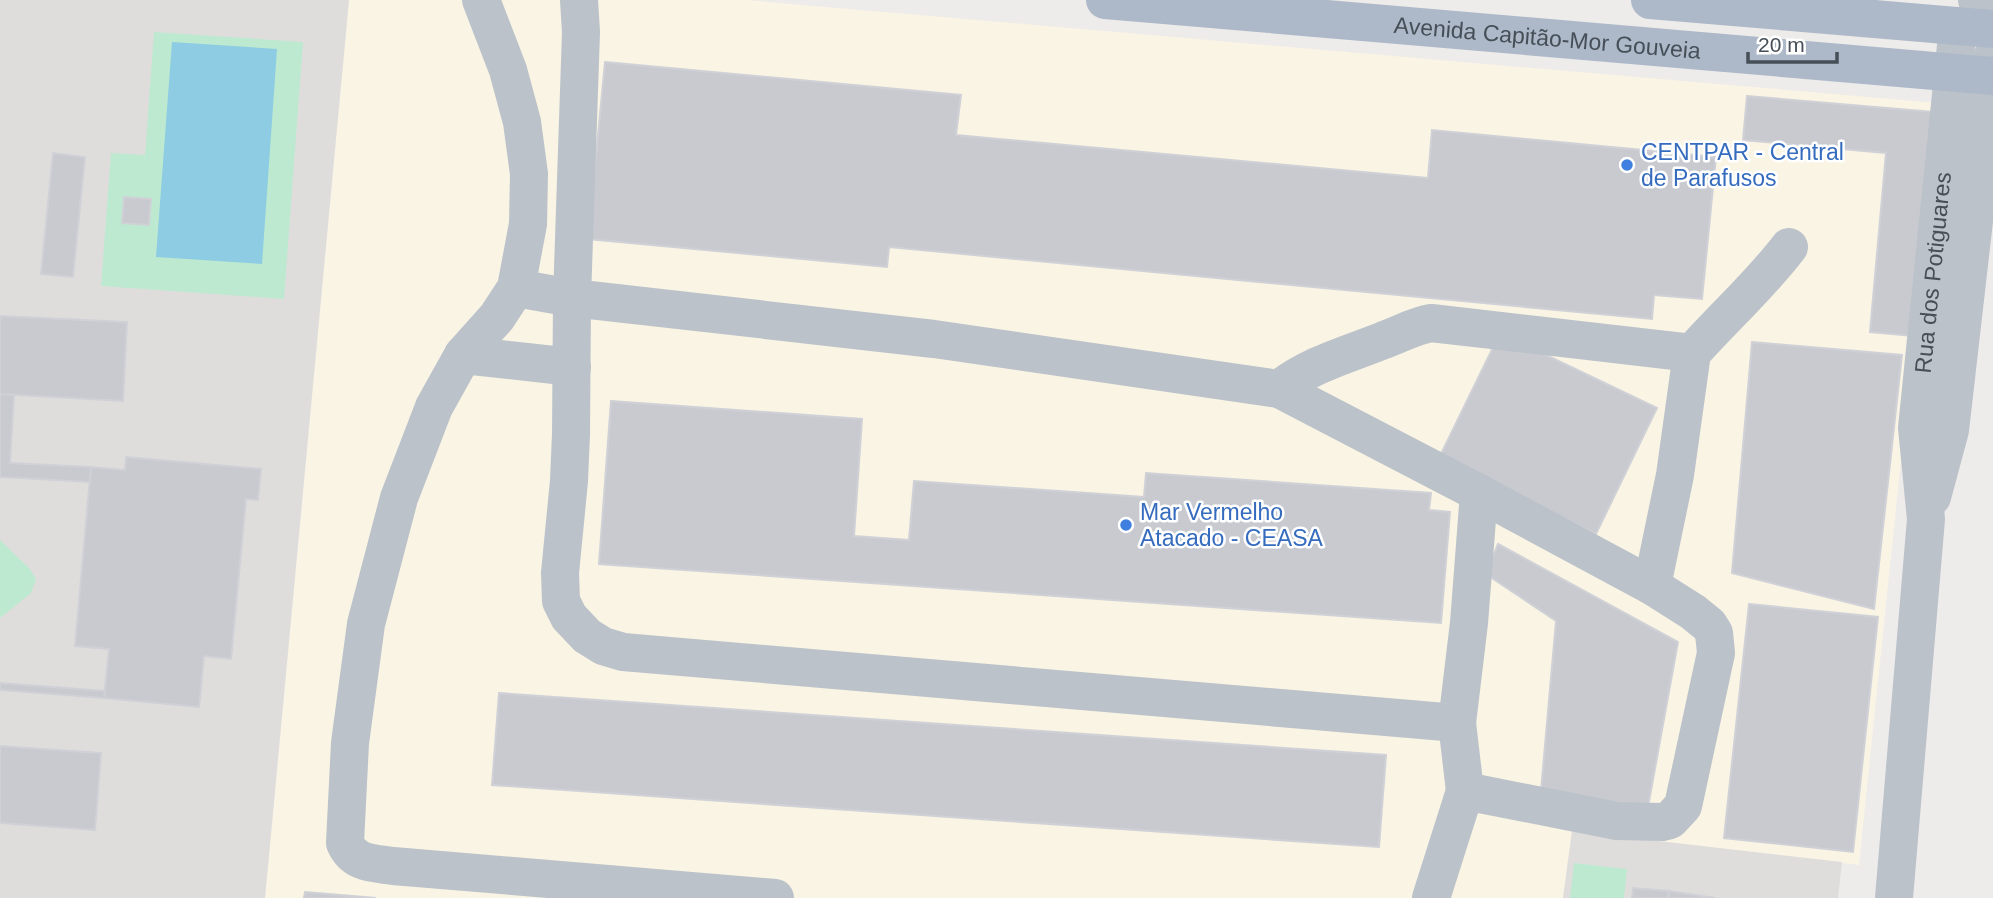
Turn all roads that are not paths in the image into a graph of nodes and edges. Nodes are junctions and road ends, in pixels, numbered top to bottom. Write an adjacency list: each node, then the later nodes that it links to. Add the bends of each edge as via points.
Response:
1 (481, 0): 12 (street, via 508,70 530,174 528,224)
2 (579, 0): 13 (street)
3 (1105, 0): 8 (main road, Avenida Capitão-Mor Gouveia)
4 (1445, 0): 8 (main road)
5 (1650, 0): 6 (main road, Avenida Capitão-Mor Gouveia)
6 (1814, 7): 7 (main road, Avenida Capitão-Mor Gouveia)
7 (1980, 20): 10 (street, Rua dos Potiguares)
8 (1409, 26): 10 (main road, Avenida Capitão-Mor Gouveia)
9 (1992, 69): 10 (main road, Avenida Capitão-Mor Gouveia); 19 (street, Rua dos Potiguares, via 1950,430)
10 (1953, 72): 19 (street, Rua dos Potiguares, via 1917,428)
11 (1789, 247): 14 (street)
12 (516, 288): 13 (street); 15 (street)
13 (572, 298): 16 (street); 17 (street, via 934,339)
14 (1692, 353): 17 (street, via 1432,323 1328,360); 20 (street, via 1675,475)
15 (463, 355): 16 (street); 23 (street, via 434,407 399,498 366,624 350,743 345,843 349,853 366,863 393,866)
16 (572, 367): 21 (street, via 561,601 569,617 603,646 623,652)
17 (1279, 389): 18 (street)
18 (1479, 492): 20 (street); 21 (street)
19 (1926, 519): 25 (street, Rua dos Potiguares)
20 (1652, 586): 22 (street, via 1701,618 1714,633 1716,644 1683,806 1662,822 1616,821)
21 (1457, 723): 22 (street)
22 (1465, 792): 24 (street)
23 (775, 898)
24 (1432, 898)
25 (1894, 898)

